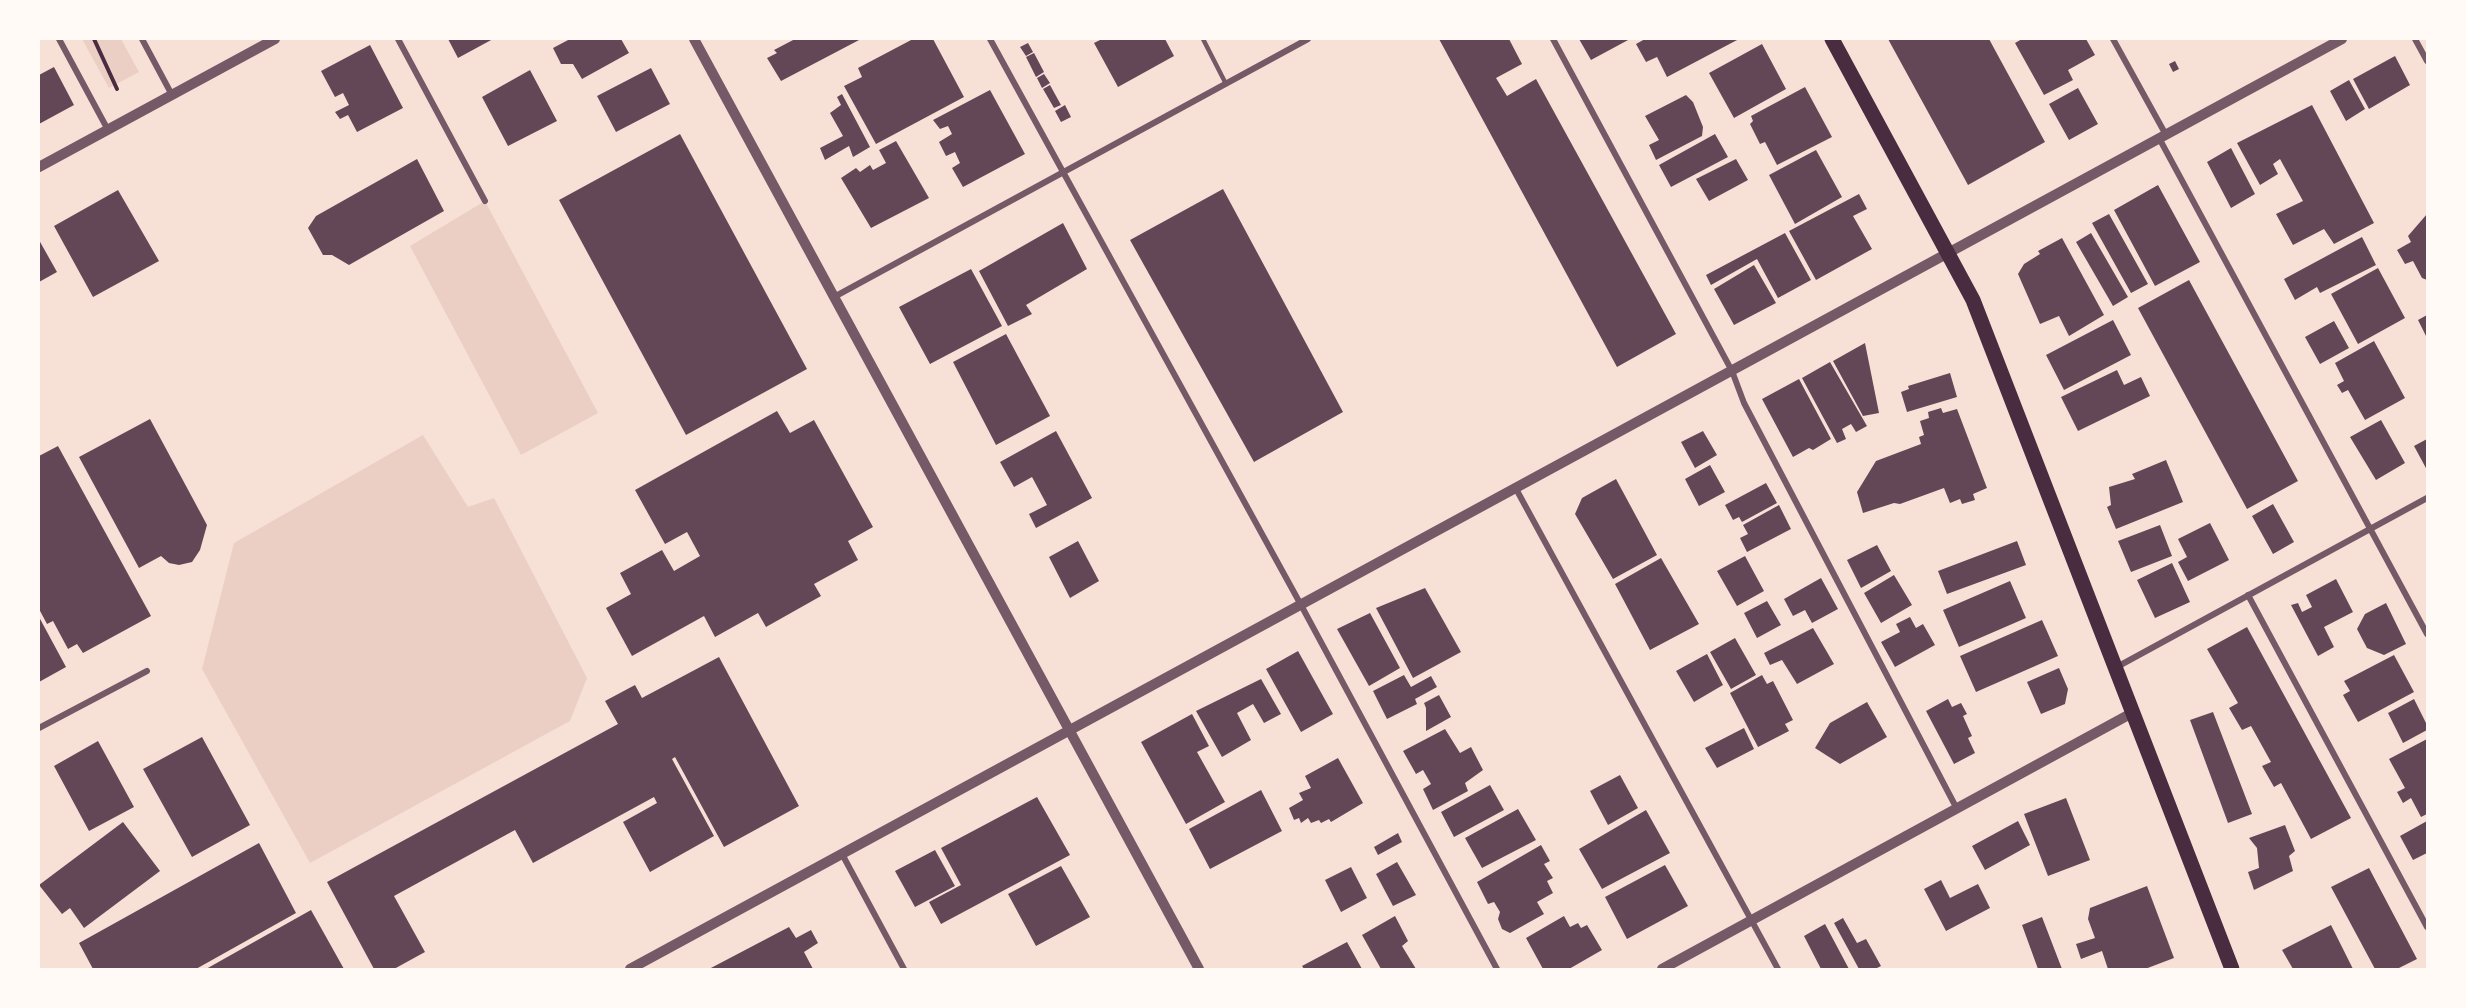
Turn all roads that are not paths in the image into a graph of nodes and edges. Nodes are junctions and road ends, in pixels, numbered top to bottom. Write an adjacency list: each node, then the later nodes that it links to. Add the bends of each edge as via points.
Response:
1 (58, 39): 17 (street)
2 (142, 39): 16 (street)
3 (275, 39): 16 (street)
4 (398, 39): 21 (street)
5 (694, 39): 23 (street)
6 (990, 39): 20 (street)
7 (1203, 39): 15 (lane)
8 (1308, 39): 15 (street)
9 (1552, 39): 24 (street)
10 (1832, 39): 22 (main road)
11 (2114, 39): 18 (street)
12 (2342, 39): 18 (street)
13 (2415, 39): 14 (street)
14 (2427, 61)
15 (1226, 84): 20 (street)
16 (172, 95): 17 (street)
17 (108, 130): 19 (street)
18 (2162, 137): 22 (street); 27 (street)
19 (39, 167)
20 (1063, 172): 23 (street); 29 (street)
21 (485, 201)
22 (1948, 253): 24 (street); 31 (main road, via 1973,300)
23 (834, 297): 35 (street)
24 (1732, 371): 25 (street); 36 (street, via 1744,403)
25 (1515, 488): 29 (street); 38 (street)
26 (2427, 498): 27 (street)
27 (2370, 529): 28 (street); 30 (street)
28 (2248, 595): 31 (street); 39 (street)
29 (1300, 605): 35 (street); 43 (street)
30 (2427, 634)
31 (2115, 668): 33 (main road)
32 (147, 671): 34 (street)
33 (2132, 713): 36 (street); 46 (main road)
34 (39, 728)
35 (1070, 730): 37 (street); 42 (street)
36 (1957, 808): 38 (street)
37 (842, 854): 40 (street); 41 (street)
38 (1751, 920): 44 (street); 45 (street)
39 (2427, 927)
40 (630, 969)
41 (904, 969)
42 (1200, 969)
43 (1497, 969)
44 (1662, 969)
45 (1778, 969)
46 (2232, 969)

